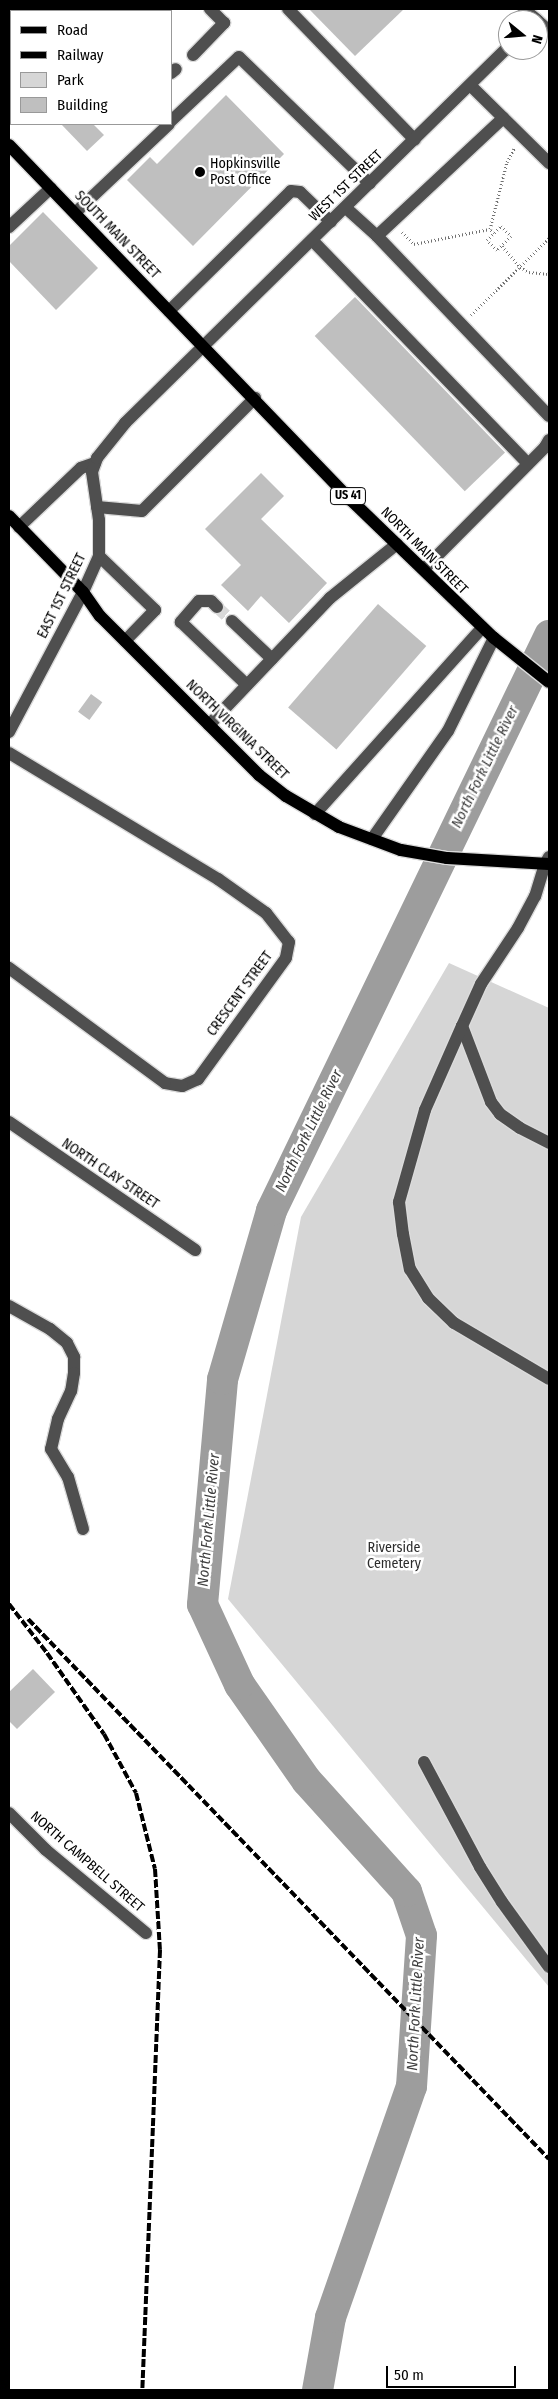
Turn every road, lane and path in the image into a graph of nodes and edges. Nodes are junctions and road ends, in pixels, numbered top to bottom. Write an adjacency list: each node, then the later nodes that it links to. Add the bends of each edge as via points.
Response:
1 (210, 9): 3 (street, via 224,23)
2 (288, 9): 10 (street)
3 (193, 55)
4 (498, 58): 5 (street, WEST 1ST STREET)
5 (471, 86): 6 (street); 10 (street, WEST 1ST STREET)
6 (503, 118): 9 (street); 23 (street)
7 (172, 121): 13 (street, via 239,57)
8 (168, 125): 16 (street)
9 (521, 136): 12 (street); 19 (path, via 507,162)
10 (415, 140): 13 (street, WEST 1ST STREET)
11 (9, 145): 14 (main road, SOUTH MAIN STREET / US 41)
12 (549, 163)
13 (370, 184): 15 (street, WEST 1ST STREET)
14 (51, 188): 16 (main road, SOUTH MAIN STREET / US 41); 18 (street)
15 (346, 208): 17 (street, WEST 1ST STREET); 23 (street)
16 (75, 213): 27 (main road, SOUTH MAIN STREET / US 41)
17 (331, 222): 22 (street, WEST 1ST STREET); 27 (street, via 300,192 291,191)
18 (9, 227)
19 (490, 229): 20 (path); 23 (path, via 414,244 400,231)
20 (494, 233): 24 (path, via 487,240 497,250); 24 (path, via 501,226 511,236)
21 (549, 238): 25 (path)
22 (312, 240): 29 (street, WEST 1ST STREET); 34 (street)
23 (381, 240): 28 (street)
24 (502, 246): 25 (path)
25 (520, 266): 26 (path, via 529,272); 28 (path)
26 (549, 274)
27 (170, 311): 29 (main road, SOUTH MAIN STREET / US 41)
28 (462, 324): 31 (street)
29 (203, 346): 30 (main road, NORTH MAIN STREET / US 41); 33 (street, via 125,423)
30 (254, 398): 35 (street, via 142,511); 38 (main road, NORTH MAIN STREET / US 41)
31 (549, 416)
32 (549, 440): 34 (street)
33 (95, 463): 35 (street, EAST 1ST STREET, via 92,472); 37 (street, via 81,468)
34 (528, 464): 40 (street)
35 (97, 506): 39 (street, EAST 1ST STREET)
36 (9, 516): 37 (main road, NORTH VIRGINIA STREET)
37 (19, 526): 41 (main road, NORTH VIRGINIA STREET)
38 (397, 544): 40 (main road, NORTH MAIN STREET / US 41); 47 (street, via 330,598)
39 (99, 556): 41 (street, EAST 1ST STREET); 46 (street, via 155,610)
40 (424, 569): 44 (main road, NORTH MAIN STREET / US 41)
41 (83, 592): 46 (main road, NORTH VIRGINIA STREET, via 100,616); 51 (street, EAST 1ST STREET)
42 (217, 607): 49 (street, via 211,601 199,600 181,622)
43 (232, 621): 47 (street)
44 (482, 628): 45 (main road, NORTH MAIN STREET / US 41); 53 (street)
45 (496, 640): 48 (main road, NORTH MAIN STREET / US 41); 54 (street, via 448,731)
46 (125, 641): 50 (main road, NORTH VIRGINIA STREET)
47 (272, 659): 49 (street)
48 (549, 682)
49 (247, 685): 50 (street)
50 (209, 725): 53 (main road, NORTH VIRGINIA STREET, via 259,776)
51 (9, 732)
52 (9, 753): 56 (street, CRESCENT STREET, via 218,879 266,913 289,942 286,958 198,1079 182,1086 165,1083)
53 (315, 814): 54 (main road, NORTH VIRGINIA STREET)
54 (372, 839): 55 (main road, NORTH VIRGINIA STREET, via 401,850 447,858 518,864)
55 (548, 862): 57 (street, via 535,896 481,984)
56 (9, 968)
57 (462, 1026): 59 (street, via 491,1102 500,1114); 62 (street, via 425,1110 399,1202 410,1269 428,1298 454,1323)
58 (9, 1122): 60 (street, NORTH CLAY STREET)
59 (549, 1143)
60 (195, 1250)
61 (9, 1306): 63 (street, via 67,1342 74,1357 71,1391 58,1419 51,1449 68,1477)
62 (549, 1378)
63 (83, 1529)
64 (424, 1762): 67 (street, via 480,1867)
65 (9, 1814): 66 (street, NORTH CAMPBELL STREET, via 46,1850)
66 (146, 1933)
67 (549, 1967)

